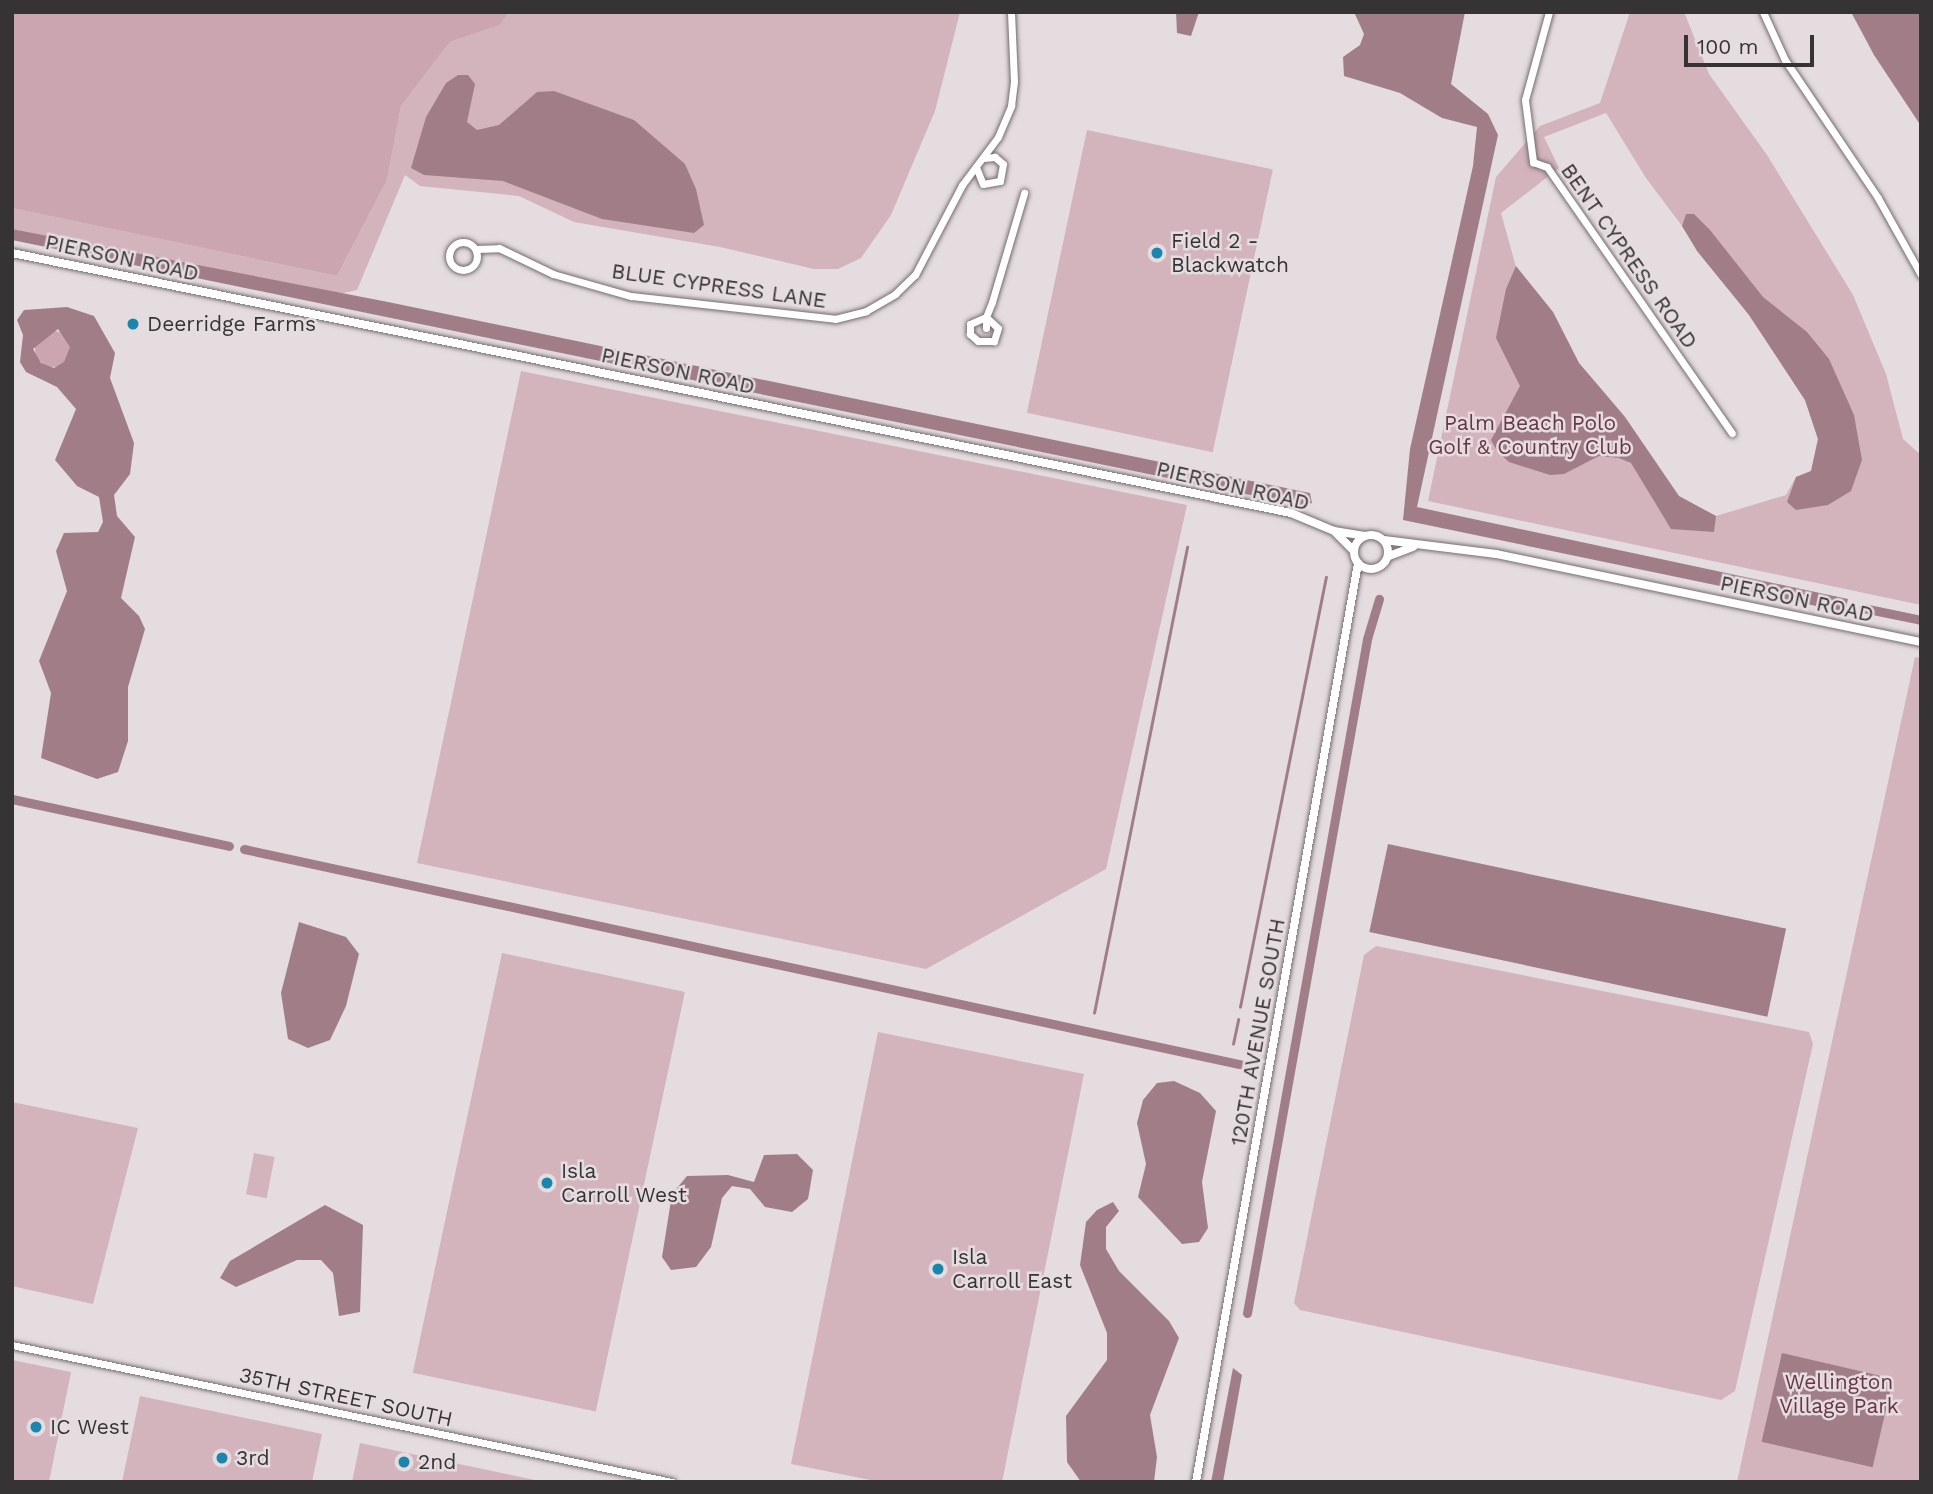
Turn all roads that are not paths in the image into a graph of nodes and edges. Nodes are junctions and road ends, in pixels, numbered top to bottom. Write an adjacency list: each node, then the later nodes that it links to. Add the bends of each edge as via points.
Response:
1 (1011, 12): 4 (street, BLUE CYPRESS LANE, via 1011,106)
2 (1549, 12): 11 (street, BENT CYPRESS ROAD, via 1525,100 1533,162 1547,167)
3 (1763, 12): 9 (street, via 1785,60 1878,198)
4 (981, 159): 5 (street, BLUE CYPRESS LANE); 5 (street, via 1000,160 1003,177 992,185 983,184)
5 (976, 167): 7 (street, BLUE CYPRESS LANE, via 915,275 866,311 835,319 631,296 553,274 499,248)
6 (1024, 193): 10 (street)
7 (476, 249): 7 (street, BLUE CYPRESS LANE, via 464,242 455,244 449,261 456,269 470,269 478,258)
8 (12, 253): 12 (street, PIERSON ROAD, via 1291,513)
9 (1921, 275)
10 (986, 328)
11 (1732, 433)
12 (1334, 531): 13 (street, PIERSON ROAD); 16 (street, PIERSON ROAD)
13 (1365, 536): 14 (street); 16 (street)
14 (1384, 540): 15 (street, PIERSON ROAD); 17 (street)
15 (1419, 545): 17 (street, PIERSON ROAD); 21 (street, PIERSON ROAD, via 1496,554)
16 (1354, 551): 18 (street)
17 (1389, 556): 19 (street)
18 (1358, 563): 19 (street); 20 (street, 120TH AVENUE SOUTH)
19 (1372, 569): 20 (street, 120TH AVENUE SOUTH)
20 (1356, 590): 24 (street, 120TH AVENUE SOUTH)
21 (1921, 642)
22 (12, 1345): 23 (street, 35TH STREET SOUTH)
23 (673, 1482)
24 (1196, 1482)

